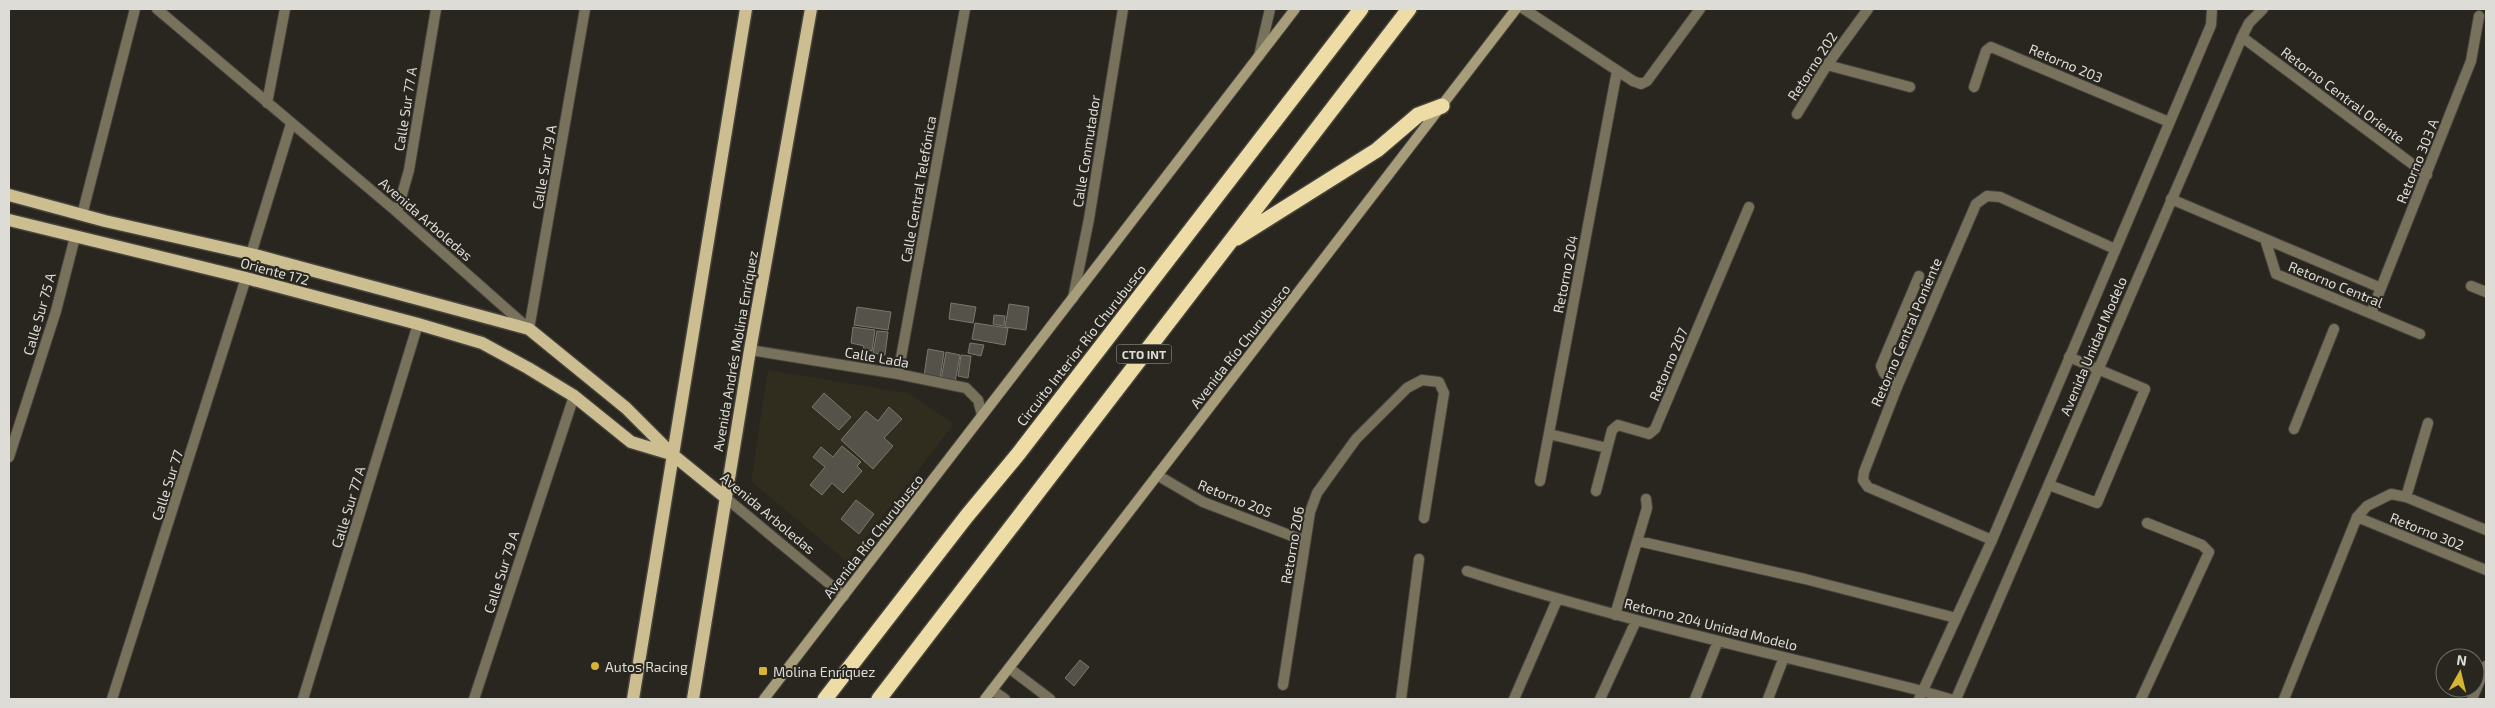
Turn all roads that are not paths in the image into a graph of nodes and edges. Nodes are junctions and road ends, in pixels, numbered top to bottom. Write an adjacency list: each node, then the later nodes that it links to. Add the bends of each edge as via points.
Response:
1 (135, 9): 37 (street)
2 (157, 9): 27 (street, Avenida Arboledas)
3 (285, 9): 27 (street)
4 (436, 9): 36 (street, Calle Sur 77 A, via 409,170)
5 (585, 9): 52 (street, Calle Sur 79 A)
6 (746, 9): 67 (main road)
7 (811, 9): 55 (main road, Avenida Andrés Molina Enríquez)
8 (965, 9): 59 (street, Calle Central Telefónica)
9 (1123, 9): 49 (street, Calle Conmutador)
10 (1270, 9): 22 (street)
11 (1295, 9): 22 (main road, Avenida Río Churubusco)
12 (1361, 9): 104 (highway, Circuito Interior Río Churubusco / CTO INT)
13 (1409, 9): 41 (highway, CTO INT)
14 (1516, 9): 28 (main road, Avenida Río Churubusco)
15 (1524, 9): 24 (street)
16 (1700, 9): 24 (street, via 1647,81 1641,84)
17 (1868, 9): 23 (street, Retorno 202)
18 (2212, 9): 30 (street, Avenida Unidad Modelo, via 2210,25)
19 (2264, 9): 21 (street, Avenida Unidad Modelo, via 2249,23)
20 (2479, 16): 32 (street, Retorno 303 A, via 2471,61)
21 (2242, 37): 32 (street, Retorno Central Oriente); 34 (street, Avenida Unidad Modelo)
22 (1259, 56): 49 (main road, Avenida Río Churubusco)
23 (1827, 65): 25 (street); 29 (street, Retorno 202)
24 (1617, 71): 65 (street, Retorno 204)
25 (1910, 87)
26 (1974, 87): 30 (street, Retorno 203, via 1986,51 1991,47)
27 (266, 103): 31 (street, Avenida Arboledas)
28 (1442, 106): 41 (highway, via 1418,115 1377,150); 69 (main road, Avenida Río Churubusco)
29 (1797, 114)
30 (2170, 122): 42 (street, Avenida Unidad Modelo)
31 (291, 124): 36 (street, Avenida Arboledas); 43 (street)
32 (2427, 175): 47 (street, Retorno 303 A)
33 (9, 195): 37 (main road, Oriente 172)
34 (2171, 199): 40 (street, Retorno Central); 58 (street, Avenida Unidad Modelo)
35 (1749, 208): 66 (street, Retorno 207, via 1655,429 1649,434 1618,425 1612,430)
36 (397, 212): 52 (street, Avenida Arboledas)
37 (82, 215): 43 (main road, Oriente 172)
38 (9, 220): 39 (main road, Oriente 172)
39 (75, 237): 45 (main road, Oriente 172); 68 (street, Calle Sur 75 A, via 56,311)
40 (2264, 239): 47 (street, Retorno Central); 50 (street, Retorno Central, via 2276,274)
41 (1229, 243): 105 (highway, CTO INT)
42 (2115, 249): 56 (street, Avenida Unidad Modelo); 60 (street, Retorno Central Poniente, via 2000,197 1986,196 1976,204)
43 (251, 254): 52 (main road, Oriente 172)
44 (1919, 276): 60 (street, via 1881,366)
45 (246, 278): 51 (main road, Oriente 172); 98 (street, Calle Sur 77)
46 (2471, 286): 48 (street)
47 (2381, 288): 50 (street, Retorno 303 A)
48 (2486, 292)
49 (1073, 298): 62 (main road, Avenida Río Churubusco)
50 (2371, 313): 54 (street, Retorno Central)
51 (418, 324): 57 (main road, Oriente 172, via 482,343); 99 (street, Calle Sur 77 A)
52 (530, 329): 67 (main road, Avenida Arboledas, via 626,408)
53 (2334, 329): 64 (street)
54 (2420, 334)
55 (750, 350): 59 (street, Calle Lada); 74 (main road, Avenida Andrés Molina Enríquez)
56 (2069, 357): 58 (street); 80 (street, Avenida Unidad Modelo)
57 (528, 368): 61 (main road, Avenida Arboledas)
58 (2097, 369): 71 (street, Avenida Unidad Modelo); 71 (street, via 2145,389 2105,486 2097,503)
59 (898, 374): 62 (street, Calle Lada, via 966,388 978,400)
60 (1897, 387): 80 (street, Retorno Central Poniente, via 1863,480 1868,487)
61 (574, 396): 67 (main road, Avenida Arboledas, via 631,442); 100 (street, Calle Sur 79 A)
62 (982, 415): 86 (main road, Avenida Río Churubusco)
63 (2428, 423): 73 (street)
64 (2294, 429)
65 (1549, 434): 66 (street); 70 (street, Retorno 204)
66 (1607, 448): 72 (street, Retorno 207)
67 (672, 455): 74 (main road, Avenida Arboledas); 101 (main road)
68 (9, 457)
69 (1157, 475): 81 (street, Retorno 205, via 1203,502); 94 (main road, Avenida Río Churubusco)
70 (1540, 481)
71 (2049, 485): 115 (street, Avenida Unidad Modelo)
72 (1596, 491)
73 (2406, 497): 76 (street, via 2391,494 2367,506); 79 (street)
74 (726, 498): 86 (street, Avenida Arboledas); 102 (main road, Avenida Andrés Molina Enríquez)
75 (1646, 499): 82 (street, via 1647,508)
76 (2357, 517): 84 (street, Retorno 302); 117 (street)
77 (1424, 518): 81 (street, Retorno 206, via 1444,393 1439,382 1422,380 1406,388 1356,440 1317,493 1310,512)
78 (2147, 523): 116 (street, via 2202,545 2209,552)
79 (2486, 530)
80 (1992, 540): 89 (street, Avenida Unidad Modelo)
81 (1306, 541): 95 (street, Retorno 206)
82 (1638, 541): 88 (street); 89 (street)
83 (1419, 559): 109 (street)
84 (2486, 570)
85 (1467, 571): 87 (street, Retorno 204 Unidad Modelo)
86 (844, 596): 103 (main road, Avenida Río Churubusco)
87 (1557, 600): 88 (street, Retorno 204 Unidad Modelo); 110 (street)
88 (1615, 615): 90 (street, Retorno 204 Unidad Modelo)
89 (1956, 618): 97 (street, Avenida Unidad Modelo)
90 (1636, 621): 91 (street, Retorno 204 Unidad Modelo); 111 (street)
91 (1718, 641): 92 (street, Retorno 204 Unidad Modelo); 112 (street)
92 (1784, 657): 97 (street, Retorno 204 Unidad Modelo); 113 (street)
93 (2486, 666): 118 (street)
94 (1009, 668): 96 (main road, Avenida Río Churubusco); 108 (street)
95 (1283, 685)
96 (992, 690): 106 (main road, Avenida Río Churubusco); 107 (street)
97 (1920, 695): 114 (street, Retorno 204 Unidad Modelo)
98 (112, 699)
99 (303, 699)
100 (474, 699)
101 (633, 699)
102 (694, 699)
103 (764, 699)
104 (825, 699)
105 (879, 699)
106 (985, 699)
107 (1005, 699)
108 (1050, 699)
109 (1401, 699)
110 (1514, 699)
111 (1600, 699)
112 (1694, 699)
113 (1768, 699)
114 (1950, 699)
115 (1956, 699)
116 (2140, 699)
117 (2284, 699)
118 (2472, 699)

